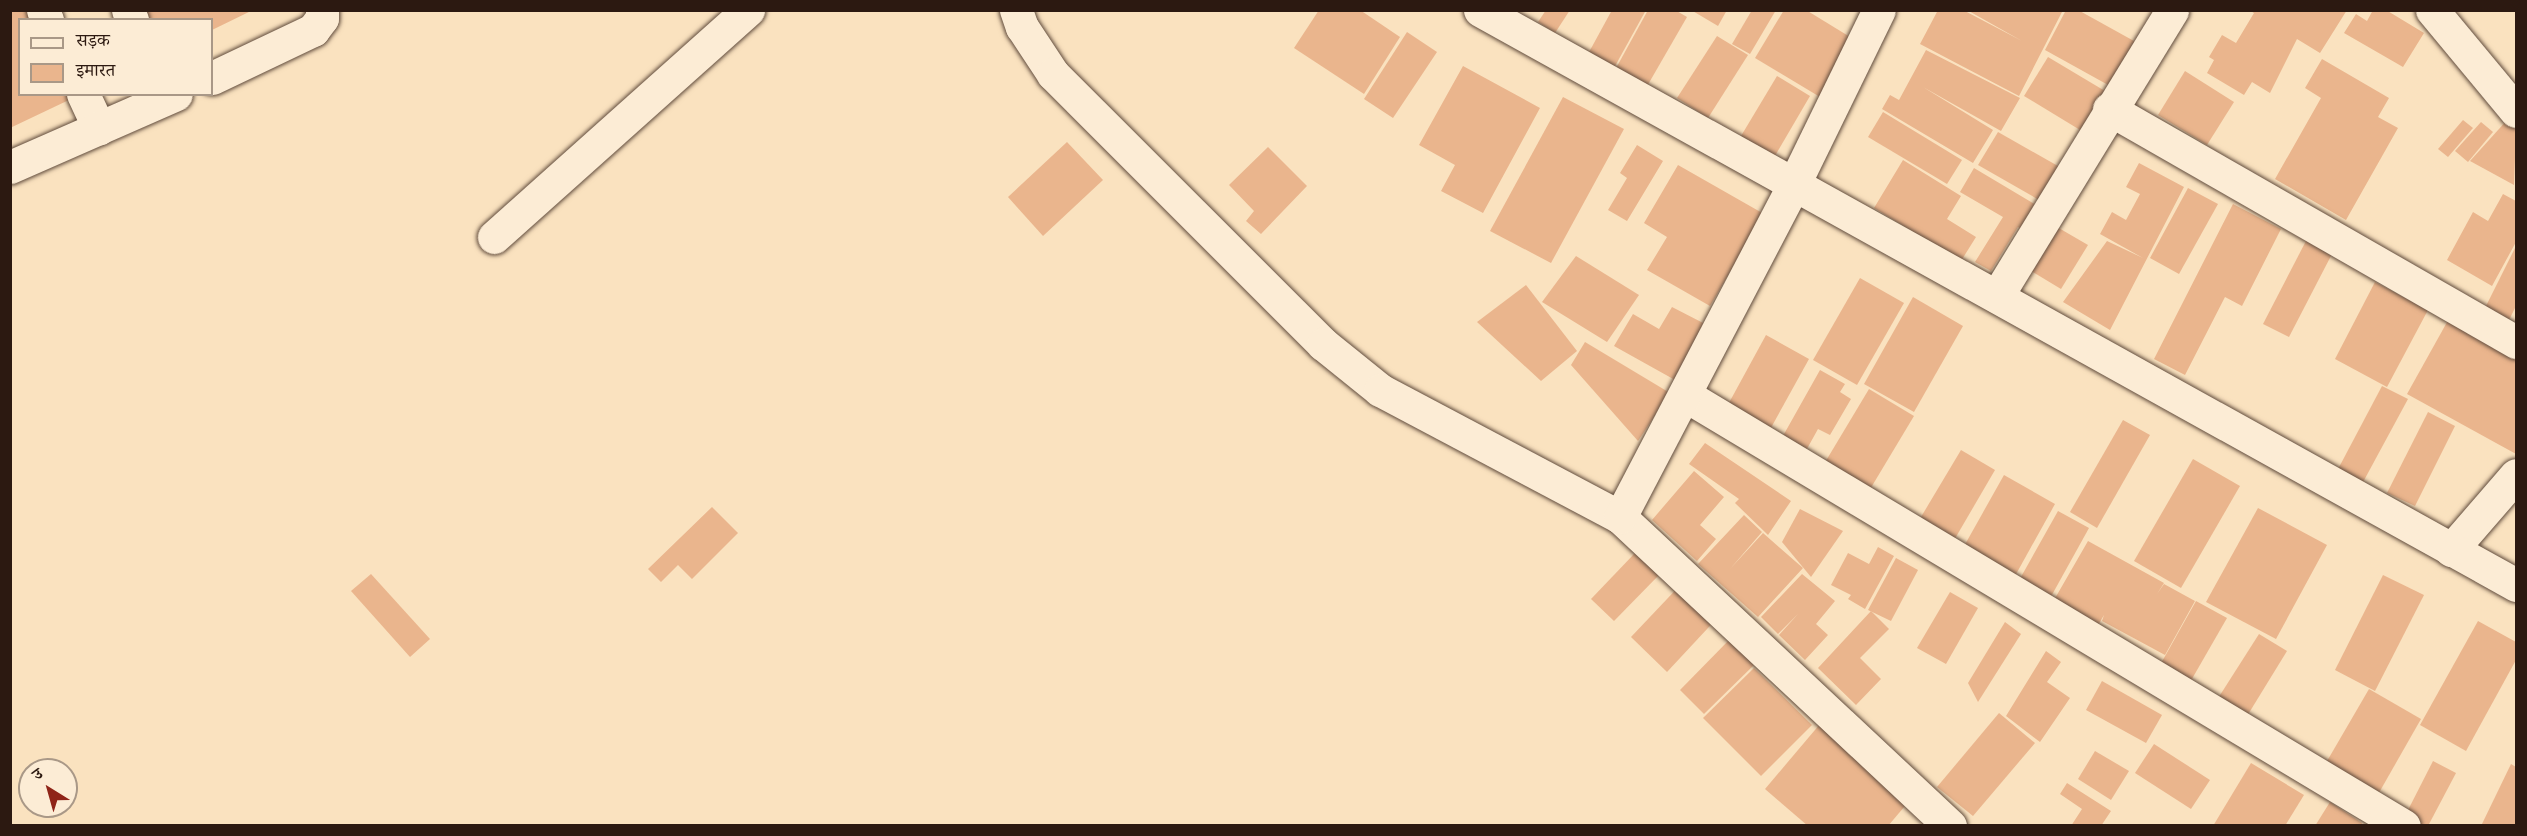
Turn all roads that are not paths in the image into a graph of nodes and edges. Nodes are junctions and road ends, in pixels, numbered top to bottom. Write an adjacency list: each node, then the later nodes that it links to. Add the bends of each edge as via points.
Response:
1 (322, 10): 8 (street, via 322,18 313,30)
2 (748, 10): 16 (street)
3 (1016, 10): 21 (street, via 1022,27 1053,74 1323,344 1380,390)
4 (1480, 10): 15 (street)
5 (2172, 10): 11 (street)
6 (2432, 10): 12 (street)
7 (1879, 11): 15 (street)
8 (213, 78)
9 (84, 96): 13 (street)
10 (169, 96): 13 (street)
11 (2109, 109): 17 (street); 18 (street)
12 (2517, 111)
13 (99, 129): 14 (street)
14 (10, 167)
15 (1795, 182): 17 (street); 19 (street)
16 (495, 237)
17 (1997, 296): 22 (street)
18 (2517, 342)
19 (1685, 395): 21 (street); 25 (street)
20 (2517, 475): 22 (street)
21 (1620, 517): 24 (street)
22 (2451, 550): 23 (street)
23 (2517, 585)
24 (1950, 825)
25 (2404, 825)

